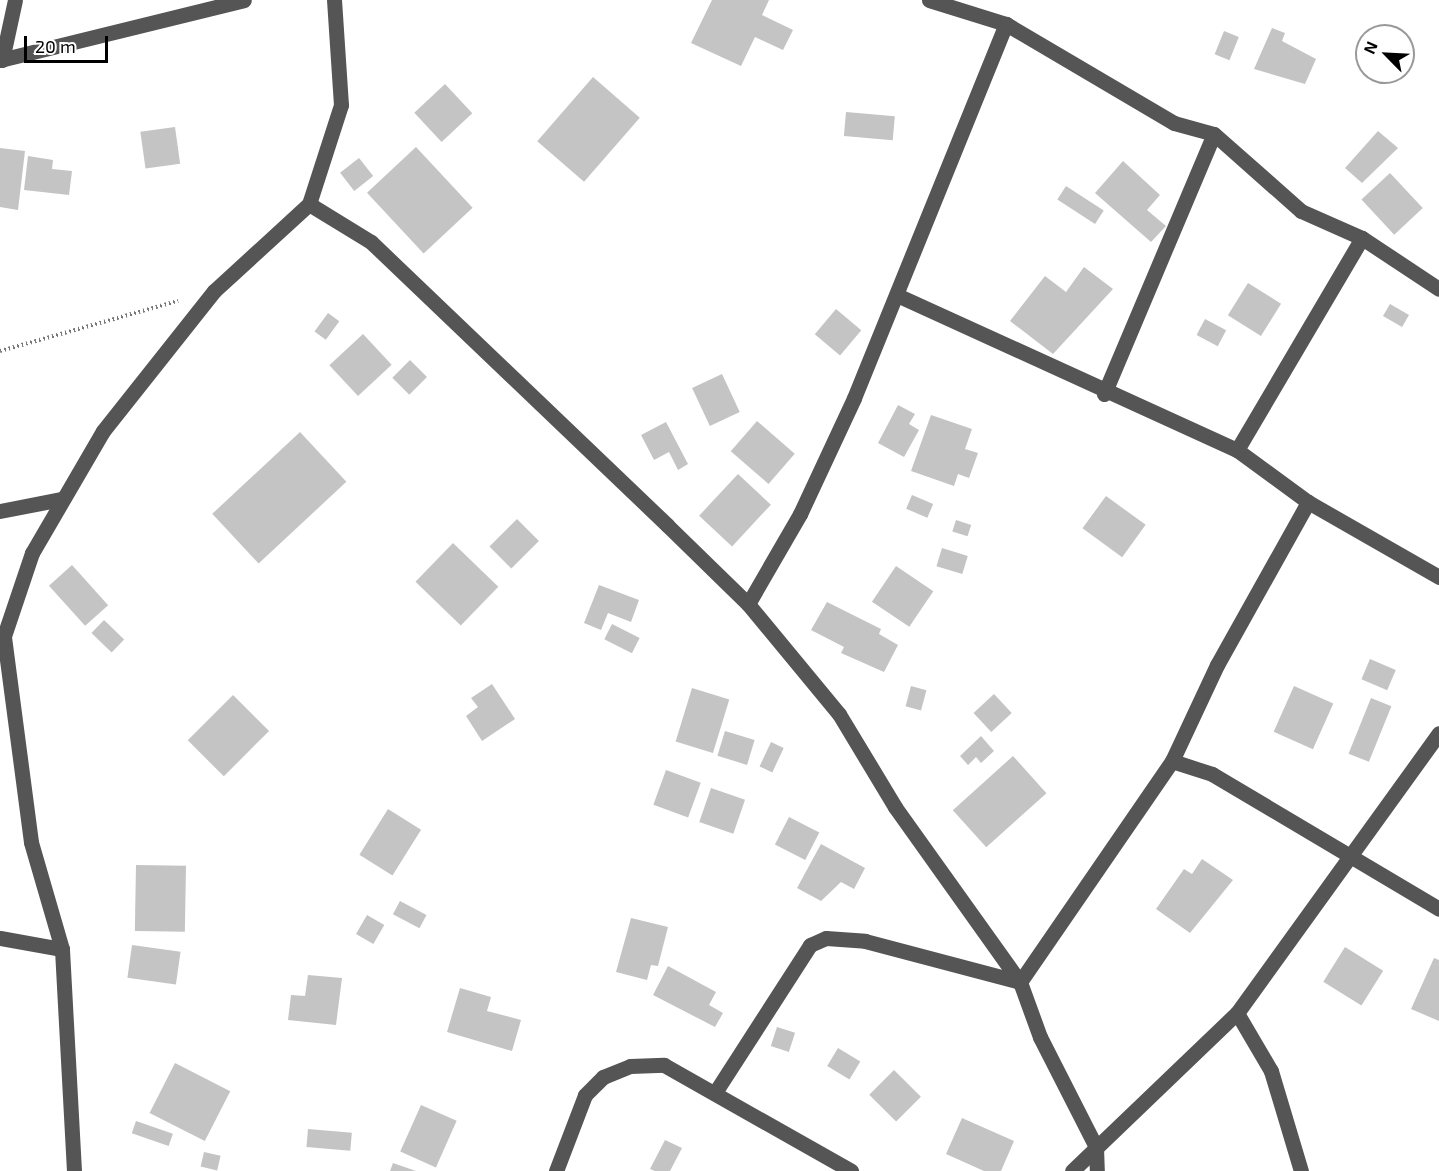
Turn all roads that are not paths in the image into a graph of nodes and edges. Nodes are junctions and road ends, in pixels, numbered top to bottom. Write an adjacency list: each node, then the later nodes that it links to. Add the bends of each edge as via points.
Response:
1 (15, 0): 6 (street)
2 (244, 0): 6 (street)
3 (334, 0): 8 (street, via 340,105)
4 (929, 0): 5 (street)
5 (1006, 24): 7 (street, via 1174,123); 11 (street)
6 (1, 60)
7 (1215, 134): 9 (street, via 1301,211); 12 (street)
8 (309, 204): 14 (street, via 214,291 103,431); 18 (street, via 371,242)
9 (1362, 238): 10 (street); 13 (street)
10 (1439, 289)
11 (899, 296): 12 (street); 18 (street, via 800,514)
12 (1104, 394): 13 (street)
13 (1237, 450): 15 (street)
14 (62, 499): 16 (street); 24 (street, via 32,553 4,636 31,842)
15 (1308, 502): 17 (street); 20 (street, via 1217,665)
16 (0, 511)
17 (1439, 577)
18 (748, 604): 25 (street, via 839,714 895,807)
19 (1439, 733): 21 (street)
20 (1172, 761): 21 (street, via 1212,774); 25 (street)
21 (1346, 856): 22 (street); 26 (street)
22 (1439, 909)
23 (0, 938): 24 (street)
24 (62, 949): 29 (street)
25 (1020, 981): 27 (street, via 865,941 826,938 810,945); 28 (street, via 1040,1037)
26 (1237, 1013): 28 (street); 34 (street, via 1271,1071)
27 (716, 1091): 30 (street, via 664,1065 630,1066 603,1077 585,1095); 31 (street)
28 (1096, 1147): 32 (street); 33 (street)
29 (74, 1171)
30 (556, 1171)
31 (851, 1171)
32 (1072, 1171)
33 (1097, 1171)
34 (1301, 1171)

